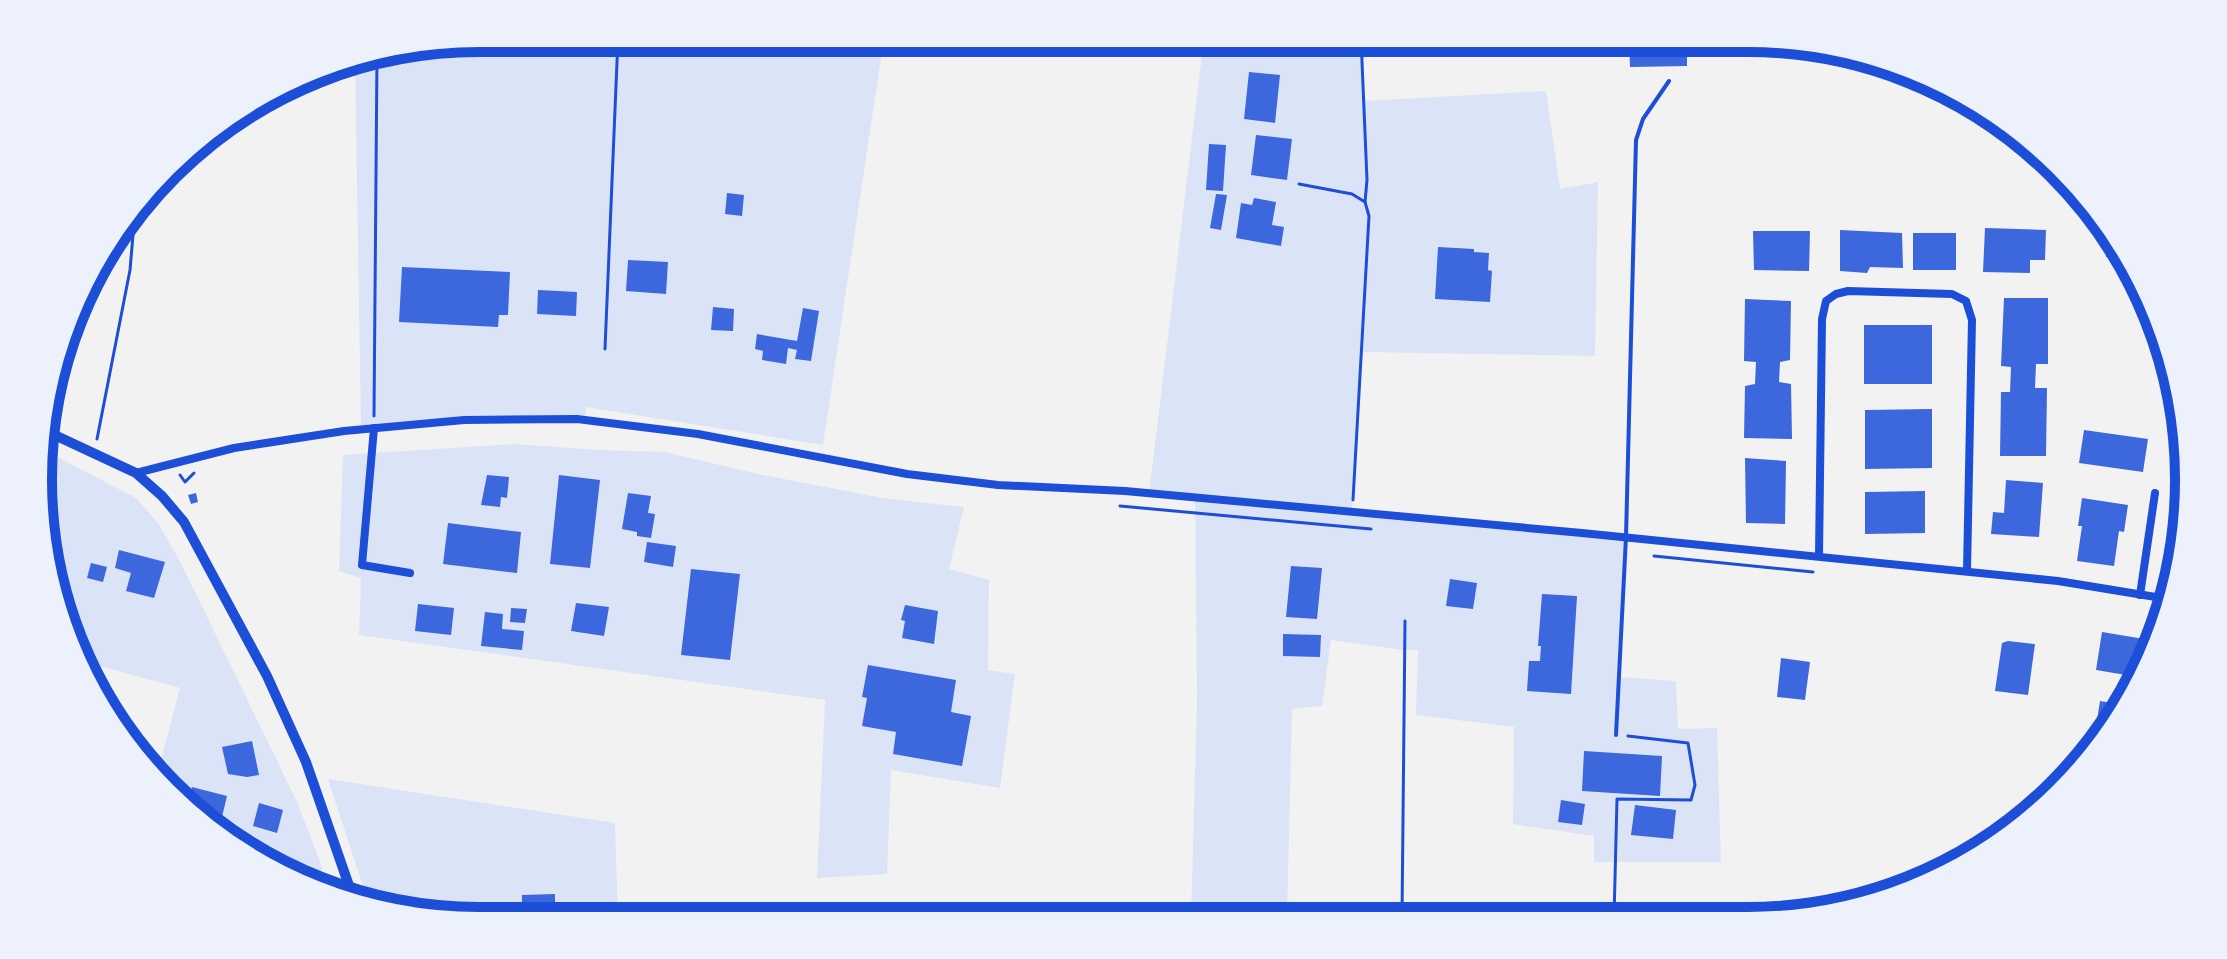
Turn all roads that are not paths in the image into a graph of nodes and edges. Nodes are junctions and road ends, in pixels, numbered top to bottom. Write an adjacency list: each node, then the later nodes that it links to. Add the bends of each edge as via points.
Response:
1 (1669, 81): 6 (lane, via 1643,119 1636,140)
2 (374, 428): 4 (street, via 234,448); 6 (street, via 464,420 577,419 698,434 973,482); 9 (street, via 362,565)
3 (55, 435): 4 (street)
4 (136, 473): 13 (street, via 184,522 267,676 306,762)
5 (2155, 493): 10 (street)
6 (1626, 537): 7 (street); 12 (lane)
7 (1819, 556): 8 (street); 8 (street, via 1826,301 1848,291 1952,294 1966,301 1972,320)
8 (1967, 571): 10 (street)
9 (410, 573)
10 (2140, 595): 11 (street)
11 (2158, 598)
12 (1616, 735)
13 (349, 886)

